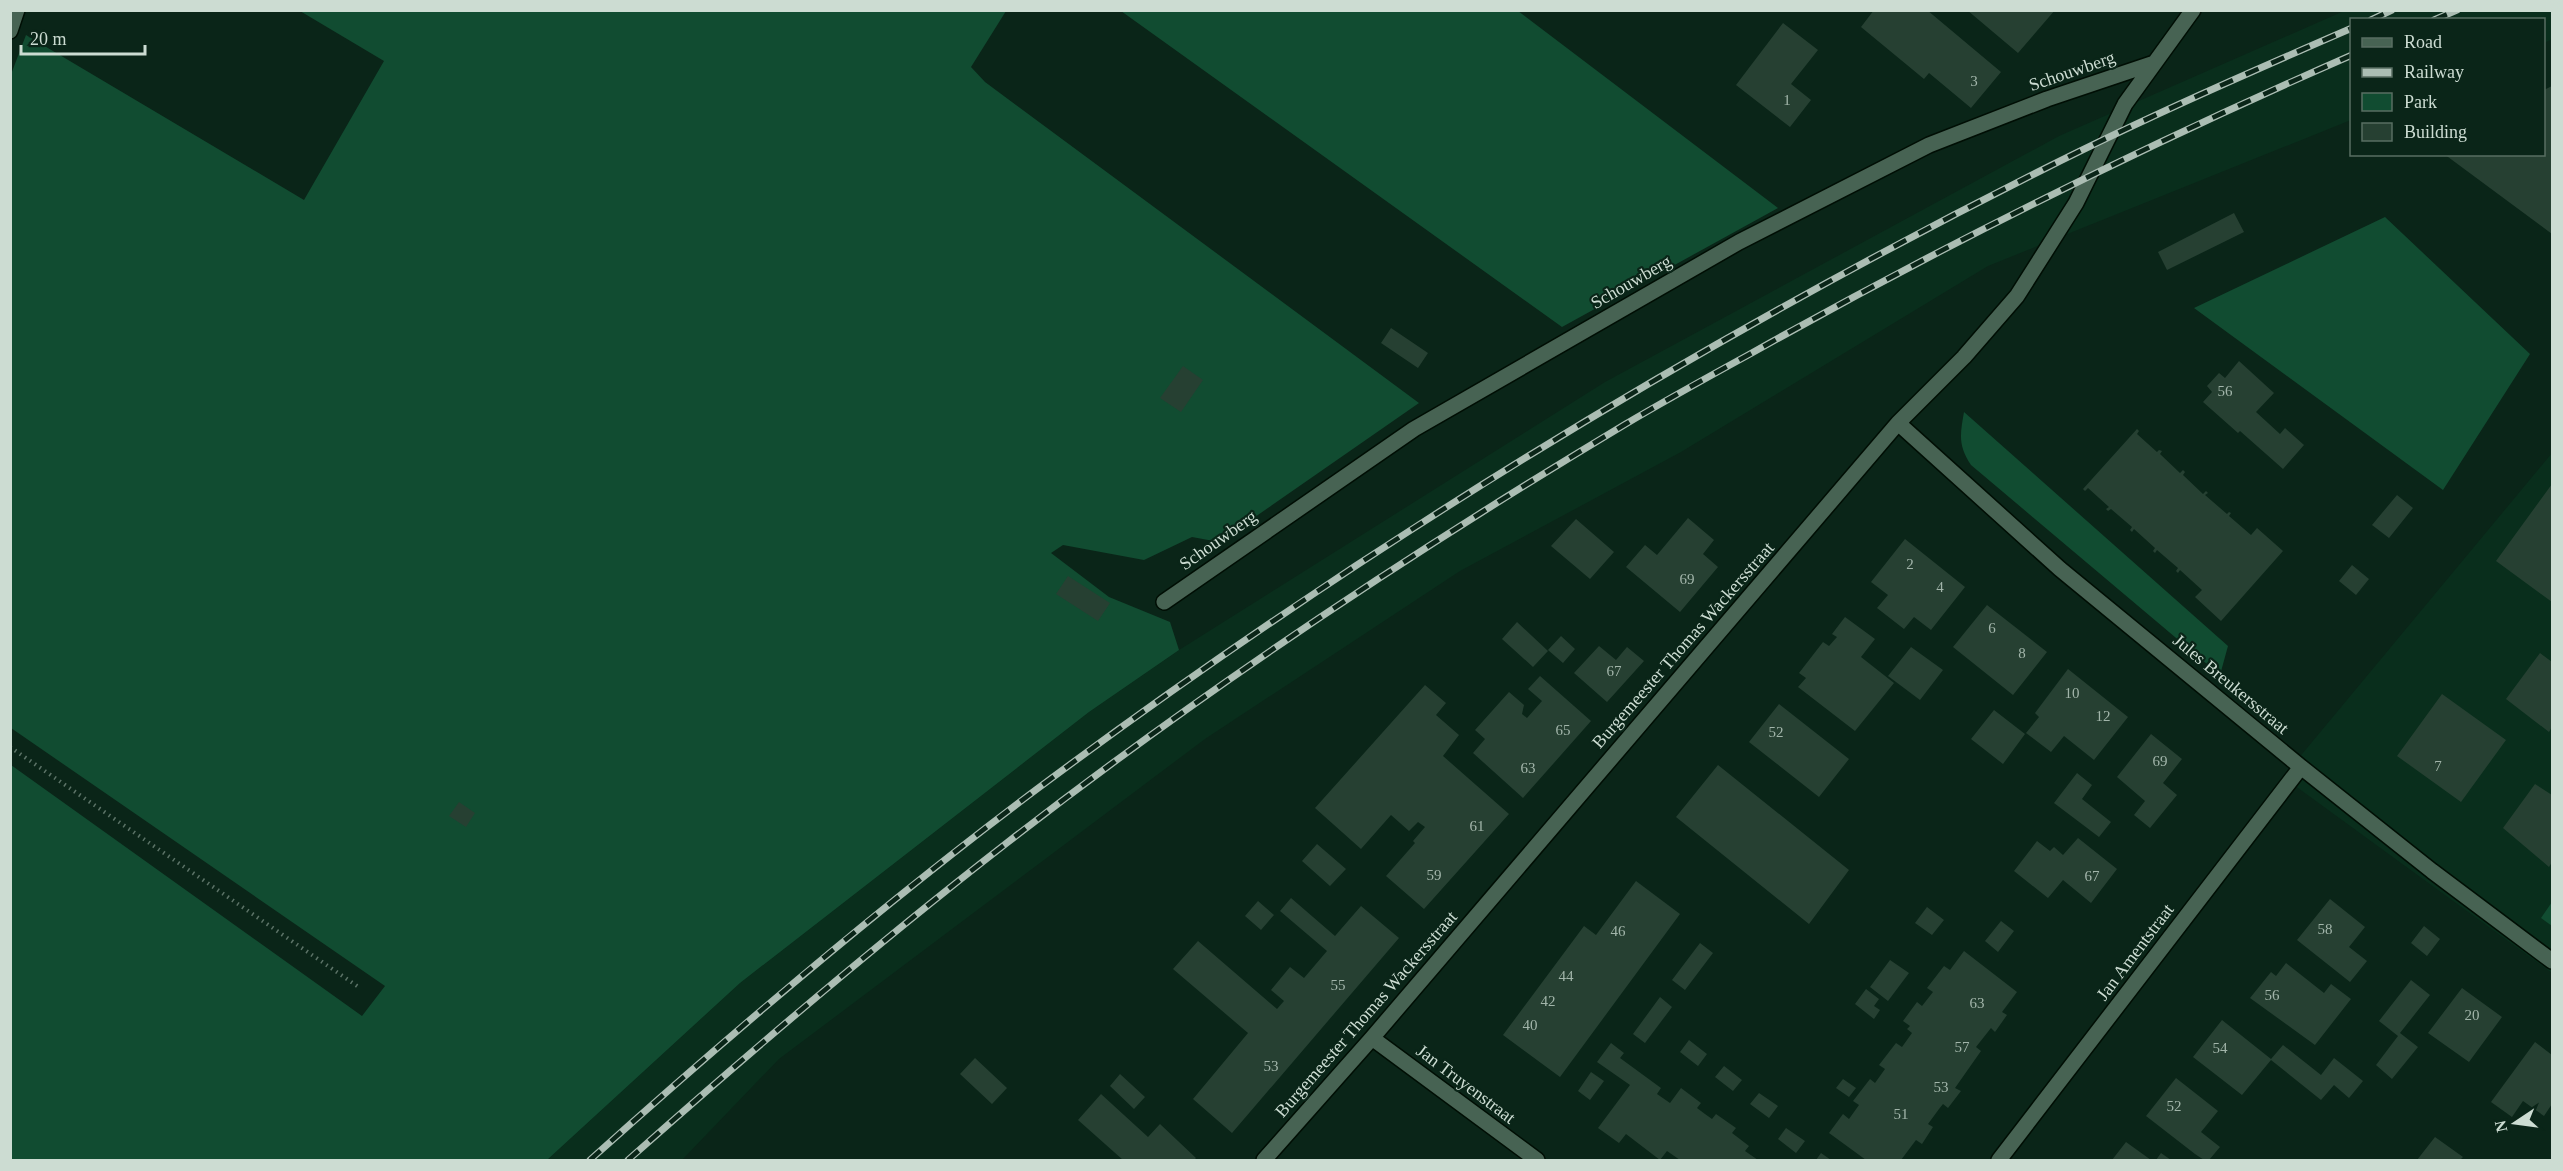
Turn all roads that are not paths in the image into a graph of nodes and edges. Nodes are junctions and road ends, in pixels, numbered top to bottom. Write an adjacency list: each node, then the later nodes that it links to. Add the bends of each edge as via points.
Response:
1 (17, 10): 3 (street)
2 (2193, 10): 4 (street)
3 (10, 31)
4 (2154, 63): 5 (street, Burgemeester Thomas Wackersstraat, via 2125,104 2076,203 2017,296 1964,357); 6 (street, Schouwberg, via 1929,145 1739,242 1414,429)
5 (1898, 423): 7 (street, Jules Breukersstraat, via 2060,569); 9 (street, Burgemeester Thomas Wackersstraat)
6 (1164, 602)
7 (2301, 767): 8 (street, Jules Breukersstraat); 12 (street, Jan Amentstraat)
8 (2553, 960)
9 (1372, 1038): 10 (street, Burgemeester Thomas Wackersstraat); 11 (street, Jan Truyenstraat)
10 (1264, 1161)
11 (1537, 1161)
12 (2000, 1161)

